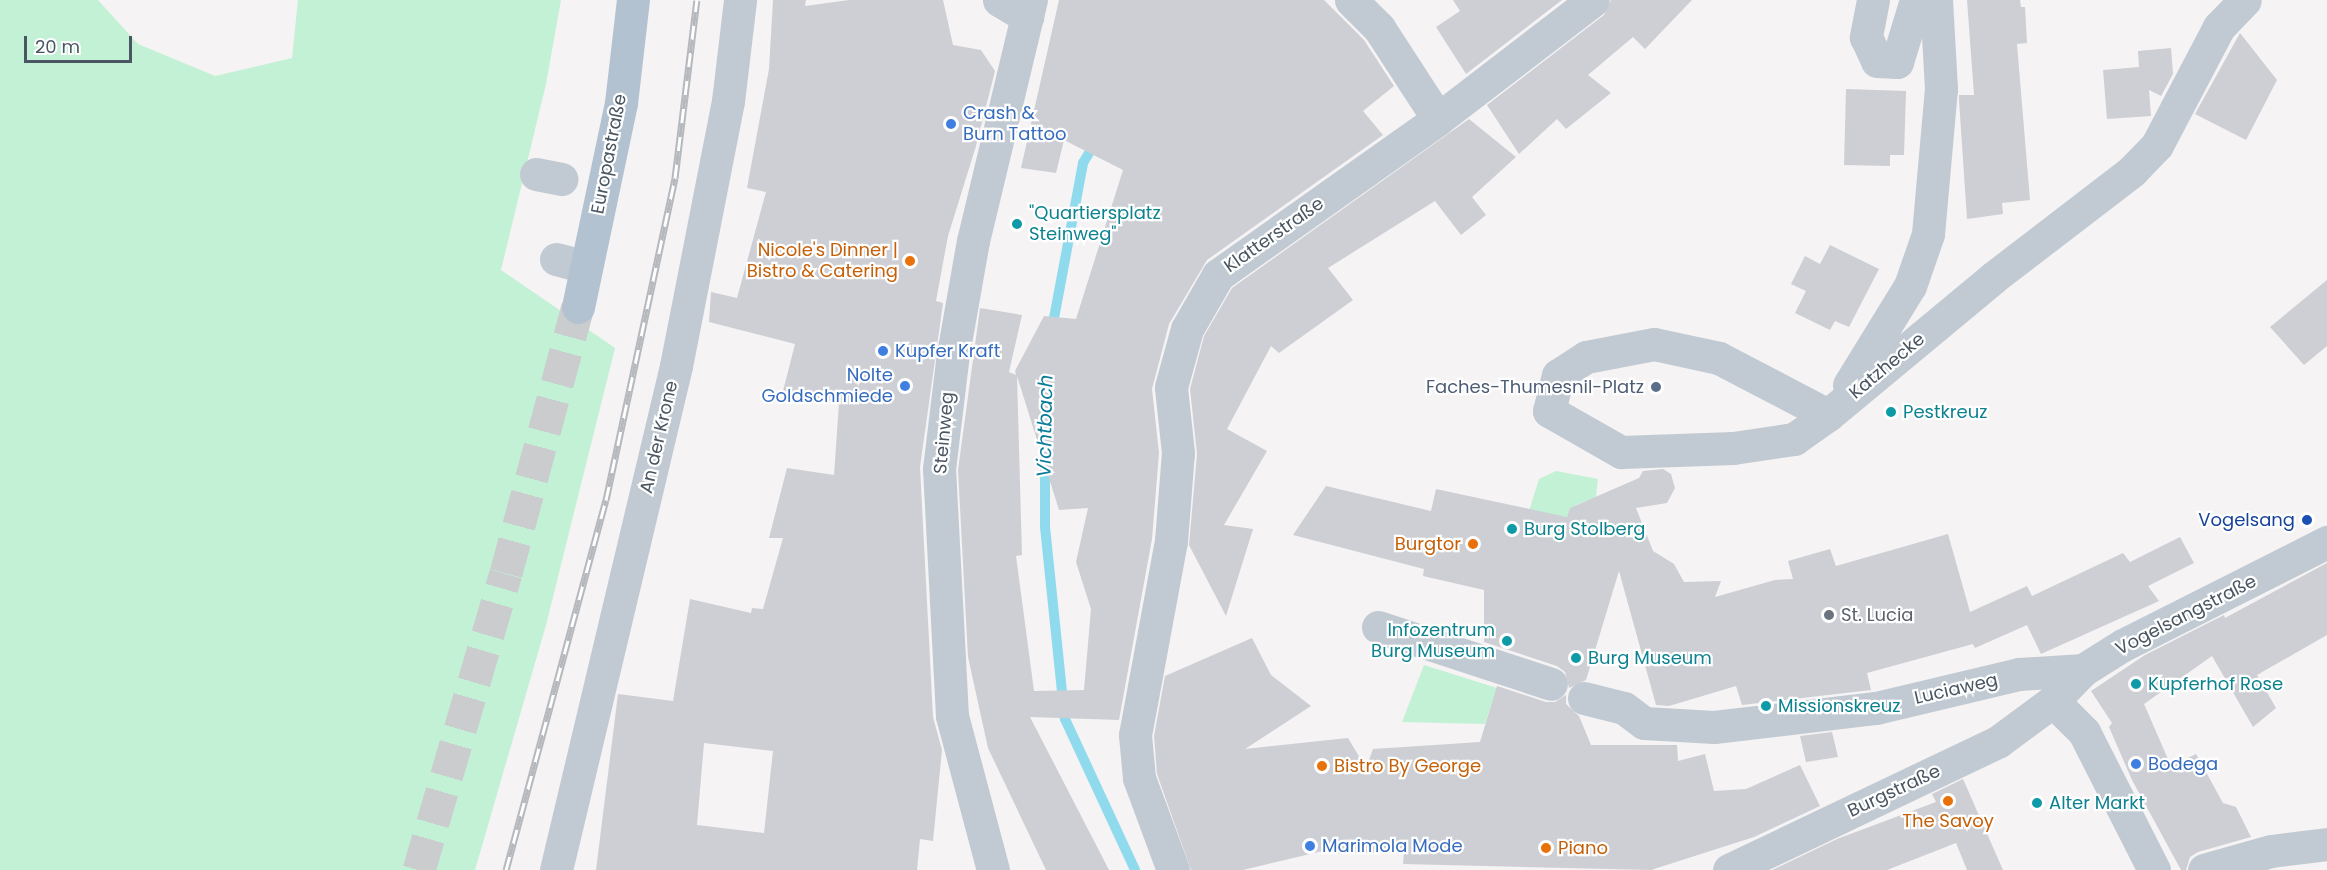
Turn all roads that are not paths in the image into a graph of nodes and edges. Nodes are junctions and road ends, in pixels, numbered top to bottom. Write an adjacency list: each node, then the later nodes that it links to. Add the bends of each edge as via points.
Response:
1 (633, 0): 12 (main road, Europastraße, via 621,103 571,263)
2 (740, 0): 21 (street, An der Krone, via 728,101 676,366)
3 (999, 0): 10 (street)
4 (1351, 0): 11 (street, via 1379,28)
5 (1593, 0): 11 (street, Klatterstraße)
6 (1873, 0): 7 (street, via 1866,38 1877,61 1897,62)
7 (1916, 0)
8 (1936, 0): 13 (street, Katzhecke, via 1941,89 1928,234 1910,286)
9 (2245, 0): 13 (street, Katzhecke, via 2219,27 2157,145 2132,171 1994,277)
10 (1029, 8): 22 (street, Steinweg, via 973,241 953,354 939,469 952,716)
11 (1438, 118): 23 (street, Klatterstraße, via 1218,274 1187,329 1171,387 1178,453 1172,541 1135,735 1139,778)
12 (578, 307)
13 (1828, 415): 13 (street, via 1719,358 1654,344 1586,357 1558,375 1549,411 1621,452 1733,448 1794,439)
14 (2327, 542): 16 (street, Vogelsangstraße, via 2123,645)
15 (1378, 627): 17 (street)
16 (2083, 670): 18 (street, Luciaweg, via 2019,674 1876,708 1714,727 1644,723 1624,708); 19 (street, Vogelsangstraße)
17 (1551, 684)
18 (1584, 698)
19 (2053, 700): 24 (street, Burgstraße, via 2000,741); 25 (street, via 2084,732)
20 (2327, 844): 26 (street, via 2271,851)
21 (556, 870)
22 (993, 870)
23 (1173, 870)
24 (1729, 870)
25 (2154, 870)
26 (2204, 870)

